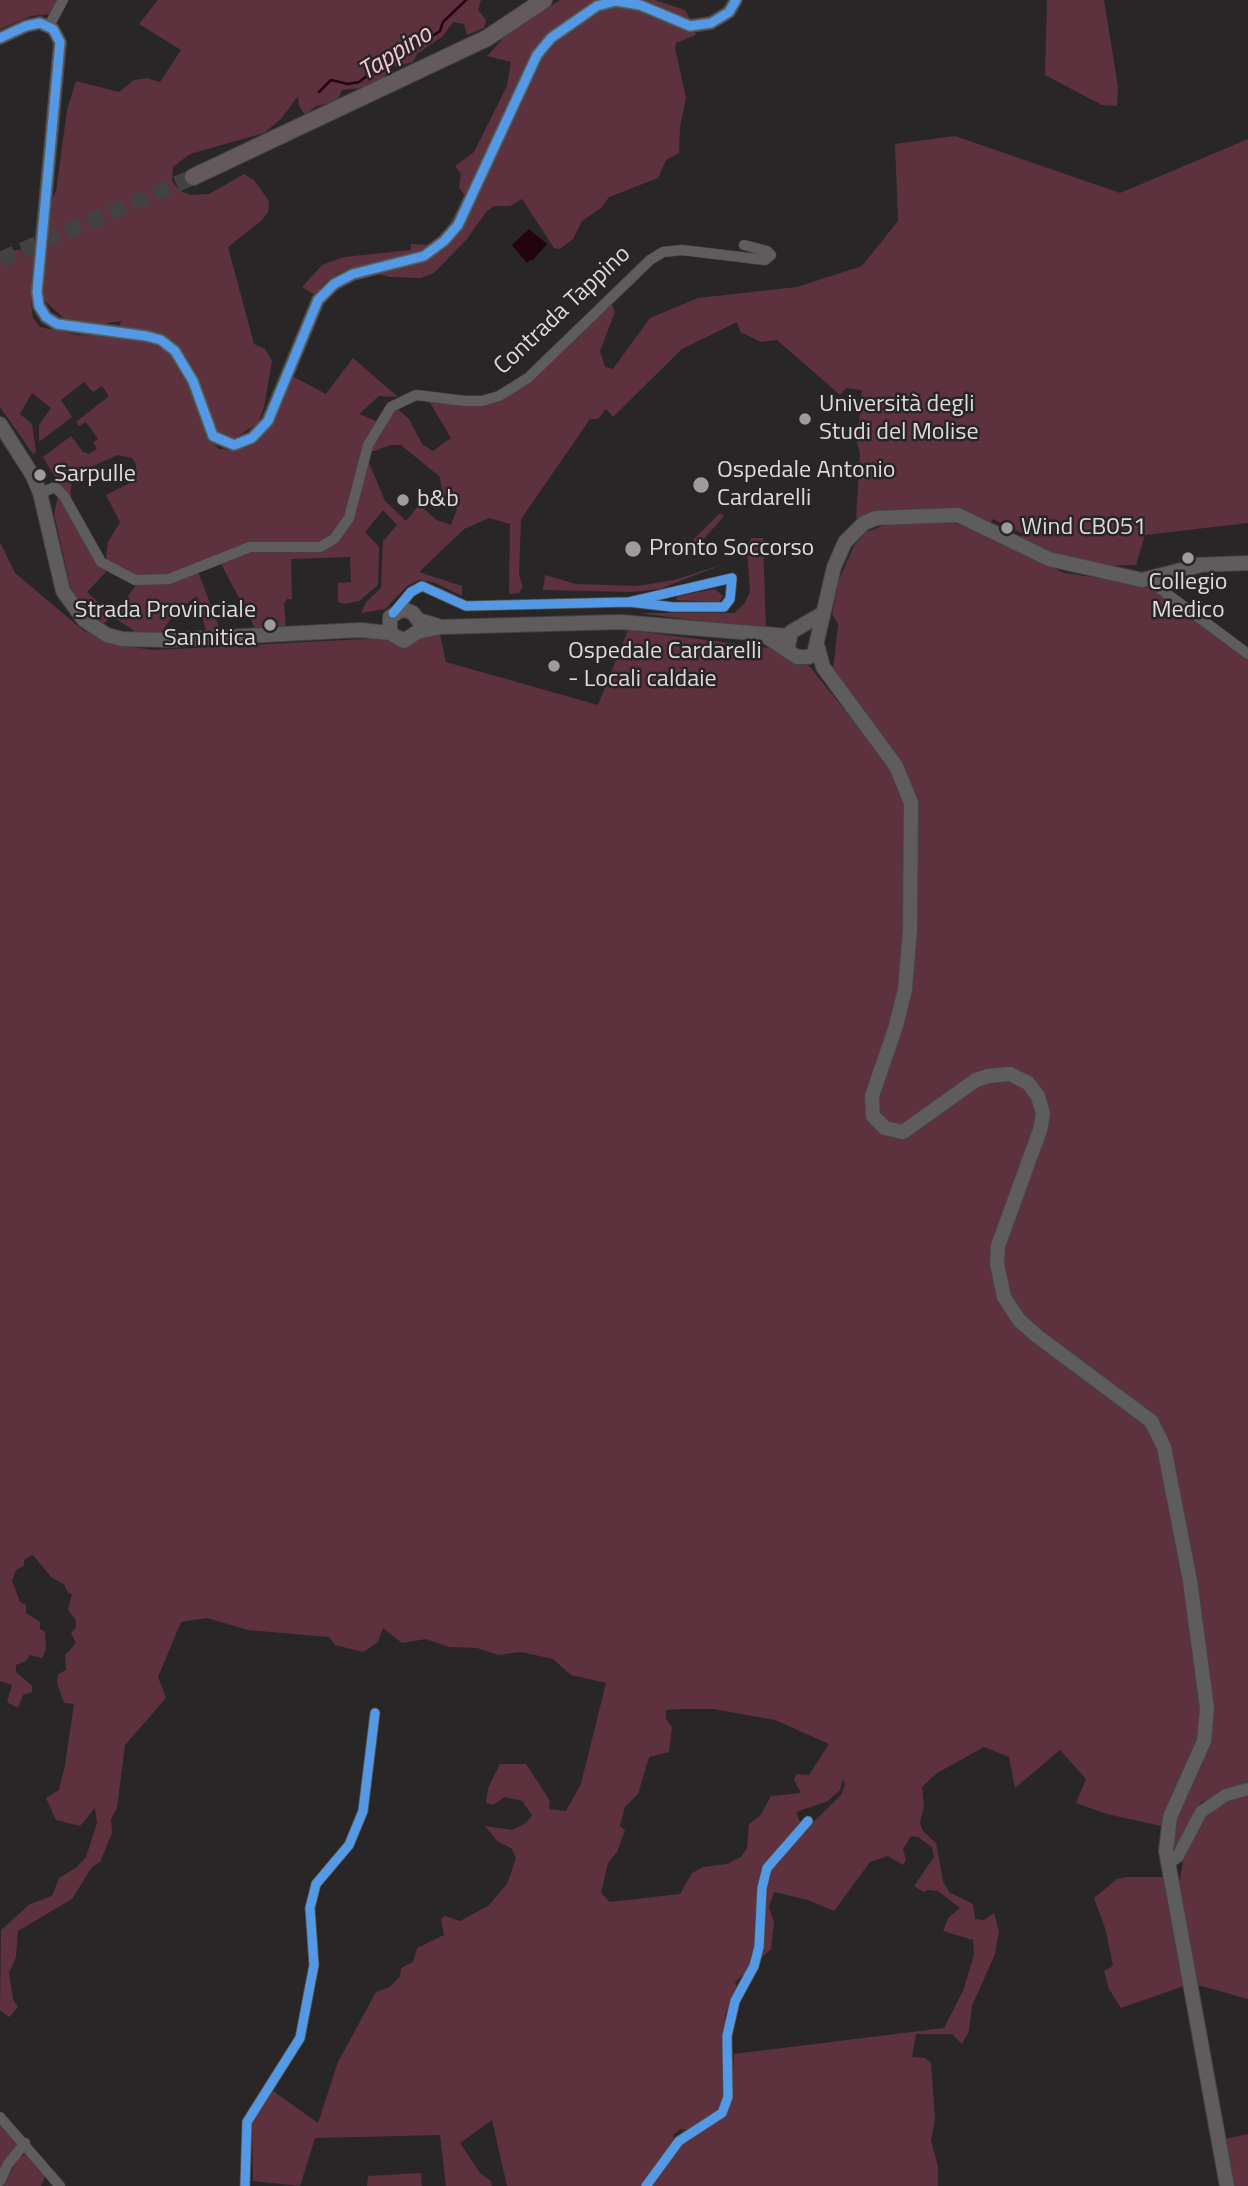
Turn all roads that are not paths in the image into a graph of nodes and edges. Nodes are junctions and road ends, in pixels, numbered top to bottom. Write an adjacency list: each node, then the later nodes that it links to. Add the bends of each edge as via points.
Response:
1 (63, 0): 4 (street)
2 (544, 0): 6 (main road, via 487,38)
3 (736, 0): 4 (street, via 729,12 711,23 691,26 640,5 617,1 597,6 551,38 537,55 457,225 444,242 424,256 353,274 334,284 318,300 268,421 252,438 234,445 213,436 193,381 175,351 161,340 57,324 39,306 60,52 58,38)
4 (49, 26): 5 (street, via 30,24)
5 (0, 38)
6 (192, 177)
7 (744, 245): 9 (street, Contrada Tappino, via 771,256 765,260 682,250 663,252 650,260 528,378 499,396 465,401 416,395 391,407 368,445 349,518 334,539 320,547 250,547 169,579 135,580 101,562 55,487)
8 (1, 427): 9 (main road)
9 (40, 493): 19 (main road, via 63,591 84,620 107,635 141,641 360,630)
10 (1248, 563): 11 (main road)
11 (1201, 565): 12 (main road); 13 (main road)
12 (1178, 570): 13 (main road); 15 (street)
13 (1144, 574): 15 (street); 17 (main road, via 1089,569 1049,559 966,517 876,519 864,523 845,542)
14 (411, 592): 16 (street, via 430,587 466,606); 18 (street); 19 (street)
15 (1168, 593): 24 (street)
16 (628, 602): 16 (street, via 724,607 730,599 732,578)
17 (822, 614): 20 (main road); 23 (main road)
18 (416, 622): 19 (main road, via 403,610); 19 (main road, via 404,640); 22 (main road, via 440,627 620,622)
19 (391, 623)
20 (804, 626): 21 (main road); 23 (main road, via 815,632)
21 (788, 636): 22 (main road); 25 (main road)
22 (766, 637): 25 (main road)
23 (818, 643): 25 (main road, via 814,654); 26 (main road)
24 (1248, 653)
25 (797, 656): 26 (main road)
26 (823, 667): 30 (main road, via 895,766 911,803 905,989 872,1096 873,1116 885,1129 903,1132 976,1080 995,1074 1017,1076 1034,1089 1043,1114 1040,1130 997,1255 1004,1297 1037,1336 1152,1422 1164,1447 1190,1580 1207,1708 1204,1741 1168,1825)
27 (375, 1713): 35 (street, via 363,1811 349,1845 316,1884 310,1908 314,1965 300,2038 247,2122)
28 (1248, 1789): 30 (street, via 1226,1795 1200,1812 1178,1857)
29 (808, 1821): 36 (street, via 767,1868 759,1947 735,2001 727,2036 728,2096 722,2113 679,2141)
30 (1168, 1863): 37 (main road)
31 (0, 2117): 32 (street)
32 (26, 2143): 33 (street); 34 (street)
33 (0, 2181)
34 (60, 2186)
35 (245, 2186)
36 (646, 2186)
37 (1227, 2186)

